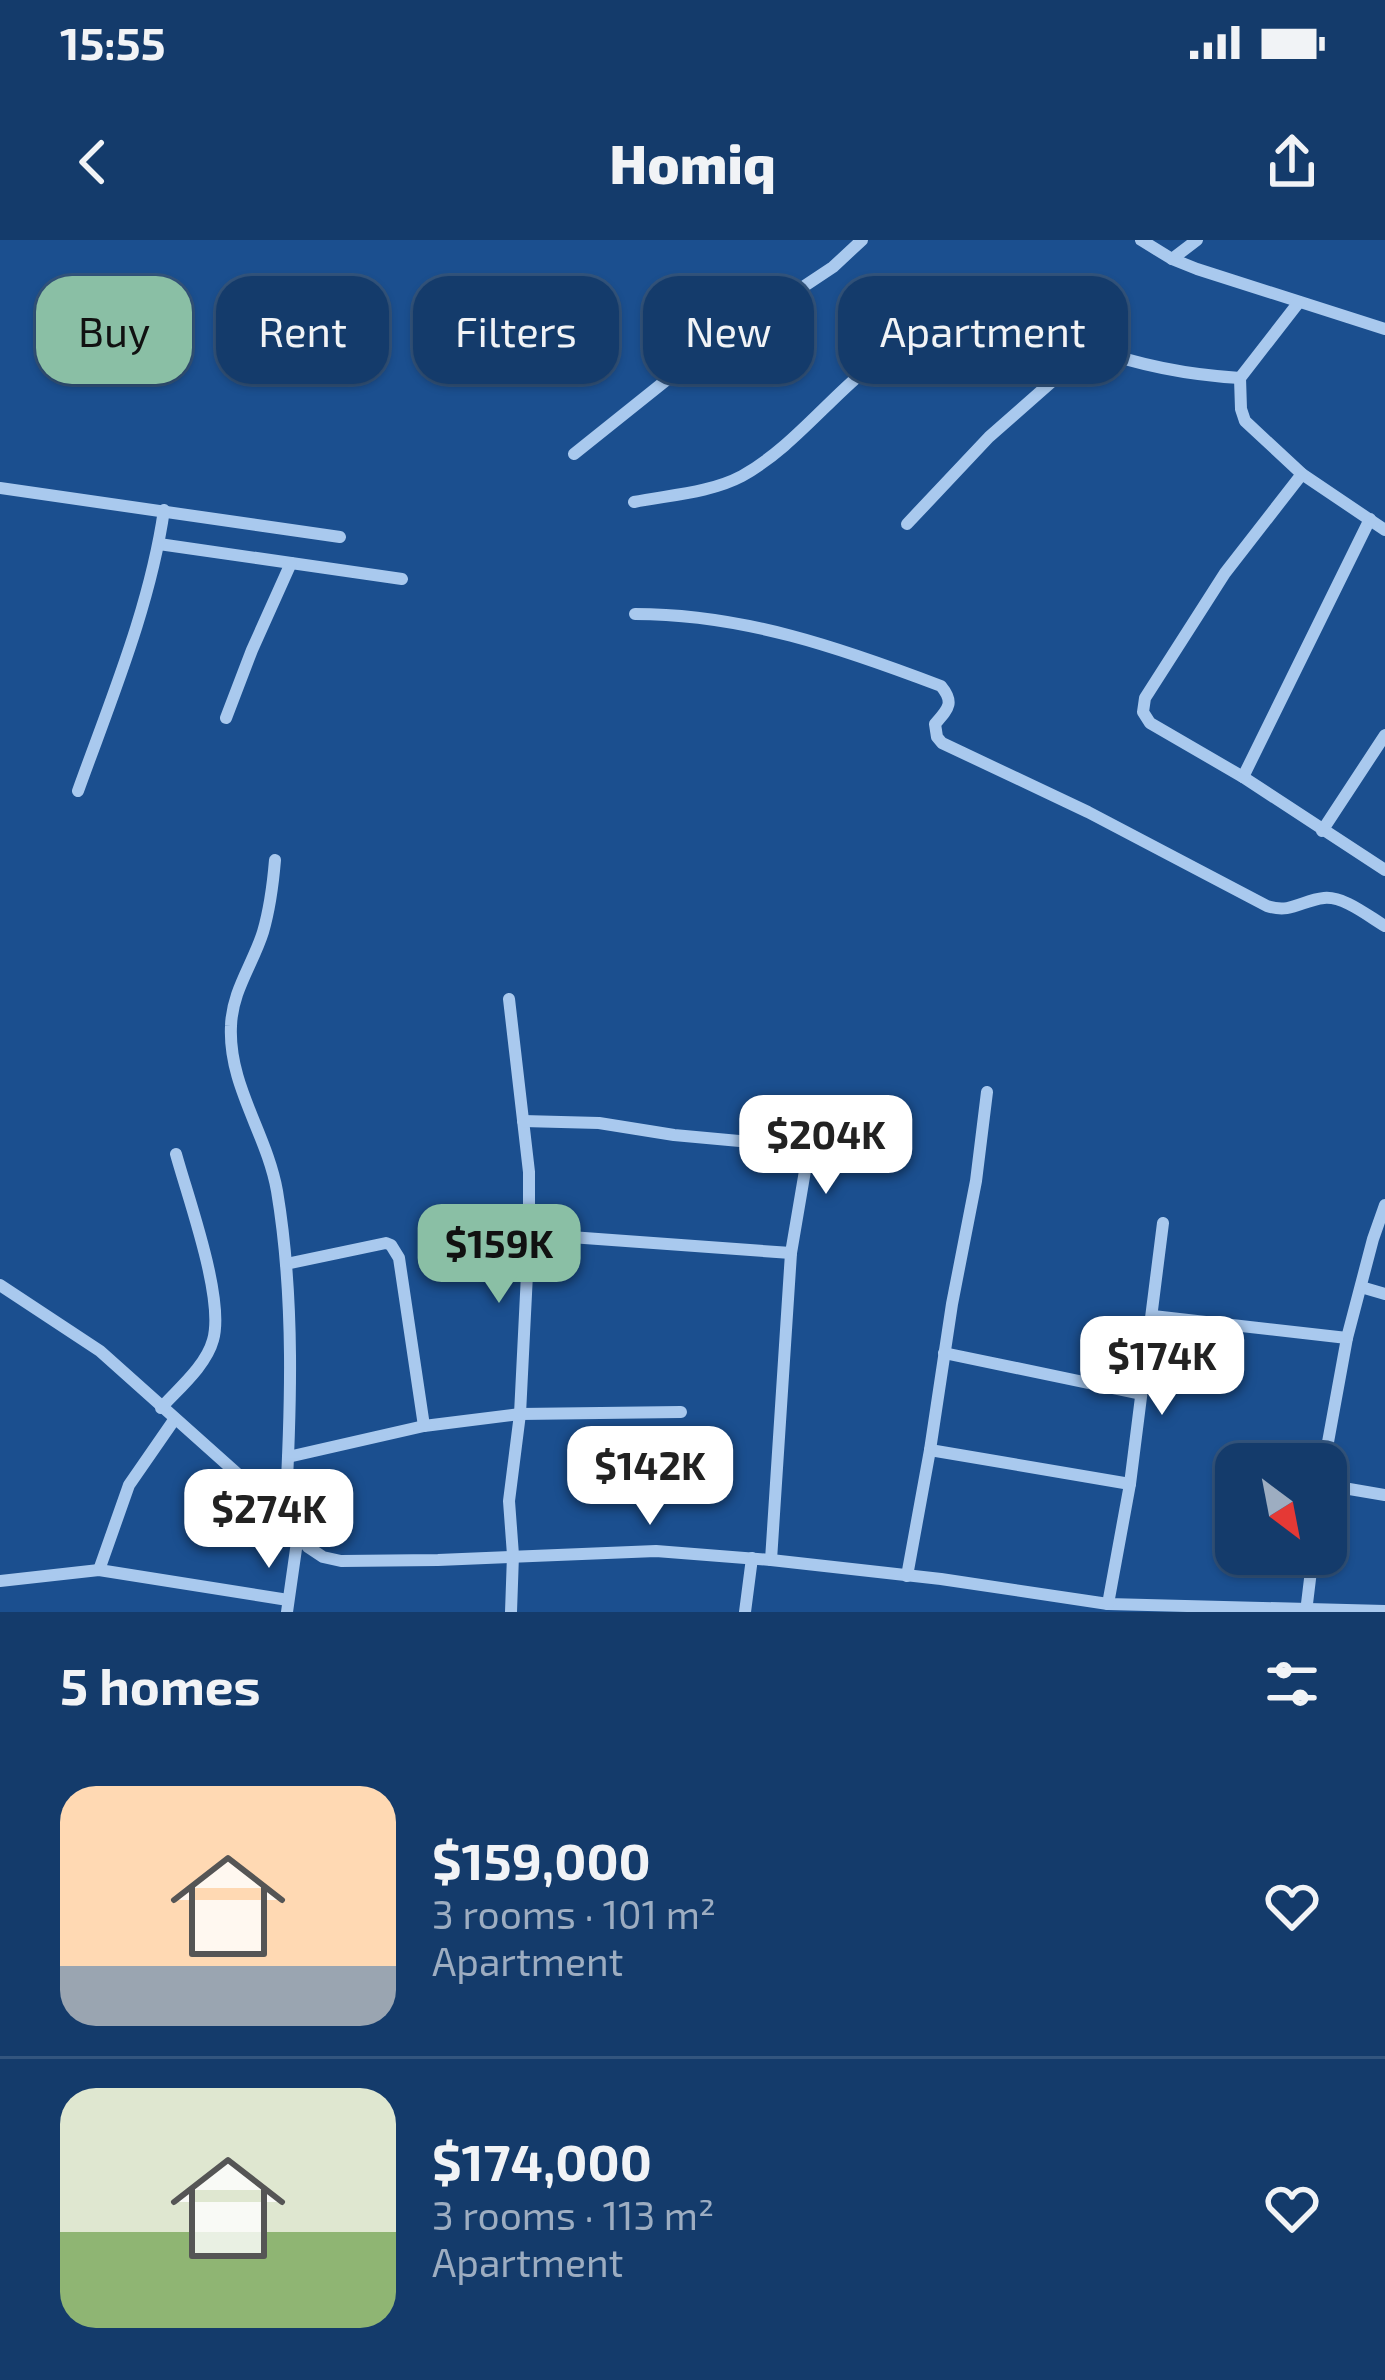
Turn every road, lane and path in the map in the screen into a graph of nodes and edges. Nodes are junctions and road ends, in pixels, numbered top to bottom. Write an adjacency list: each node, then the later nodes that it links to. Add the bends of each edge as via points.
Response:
1 (862, 240): 11 (street)
2 (1141, 240): 4 (street)
3 (1197, 240): 4 (street)
4 (1172, 259): 5 (street)
5 (1299, 302): 6 (street); 8 (street)
6 (1385, 329)
7 (1128, 358): 8 (street)
8 (1240, 378): 12 (street, via 1245,422)
9 (851, 384): 14 (street, via 746,474)
10 (1049, 384): 17 (street)
11 (574, 454)
12 (1302, 474): 16 (street); 26 (street, via 1225,573 1145,698 1150,723)
13 (0, 488): 15 (street)
14 (634, 502)
15 (164, 510): 19 (street); 20 (street)
16 (1370, 519): 18 (street); 26 (street)
17 (907, 524)
18 (1385, 530)
19 (340, 537)
20 (159, 544): 21 (street); 27 (street)
21 (291, 563): 22 (street); 24 (street)
22 (402, 579)
23 (635, 614): 31 (street, via 747,624 941,686 949,695 935,724 942,743 1267,906 1331,898)
24 (226, 718)
25 (1385, 734): 28 (street)
26 (1243, 777): 28 (street)
27 (78, 791)
28 (1322, 831): 30 (street)
29 (275, 860): 40 (street, via 262,934 230,1030 236,1076 274,1178)
30 (1385, 869)
31 (1385, 926)
32 (508, 999): 34 (street)
33 (988, 1092): 46 (street)
34 (523, 1120): 38 (street); 39 (street, via 798,1149 807,1159)
35 (176, 1154): 48 (street, via 212,1286 214,1329 206,1355)
36 (1385, 1205): 42 (street)
37 (1162, 1223): 44 (street)
38 (529, 1234): 39 (street); 50 (street)
39 (791, 1253): 63 (street)
40 (286, 1264): 52 (street, via 386,1243 395,1250); 55 (street)
41 (0, 1285): 48 (street, via 100,1351)
42 (1361, 1287): 43 (street); 45 (street)
43 (1385, 1294)
44 (1153, 1316): 45 (street); 47 (street)
45 (1347, 1338): 53 (street)
46 (944, 1353): 47 (street); 54 (street)
47 (1141, 1394): 56 (street)
48 (161, 1408): 51 (street)
49 (681, 1412): 50 (street)
50 (520, 1414): 52 (street); 61 (street, via 509,1501)
51 (174, 1420): 59 (street); 64 (street, via 129,1485)
52 (424, 1426): 55 (street)
53 (1328, 1443)
54 (930, 1450): 56 (street); 66 (street)
55 (288, 1457): 59 (street)
56 (1130, 1484): 68 (street)
57 (1347, 1489): 58 (street)
58 (1385, 1495)
59 (284, 1519): 60 (street)
60 (298, 1535): 61 (street, via 340,1561); 69 (street)
61 (513, 1556): 62 (street, via 656,1551); 72 (street)
62 (752, 1558): 63 (street); 73 (street)
63 (771, 1560): 66 (street)
64 (99, 1570): 67 (street); 69 (street)
65 (1310, 1575): 70 (street)
66 (907, 1576): 68 (street)
67 (0, 1581)
68 (1108, 1604): 70 (street)
69 (288, 1606)
70 (1306, 1611): 71 (street)
71 (1385, 1611)
72 (511, 1612)
73 (745, 1612)

